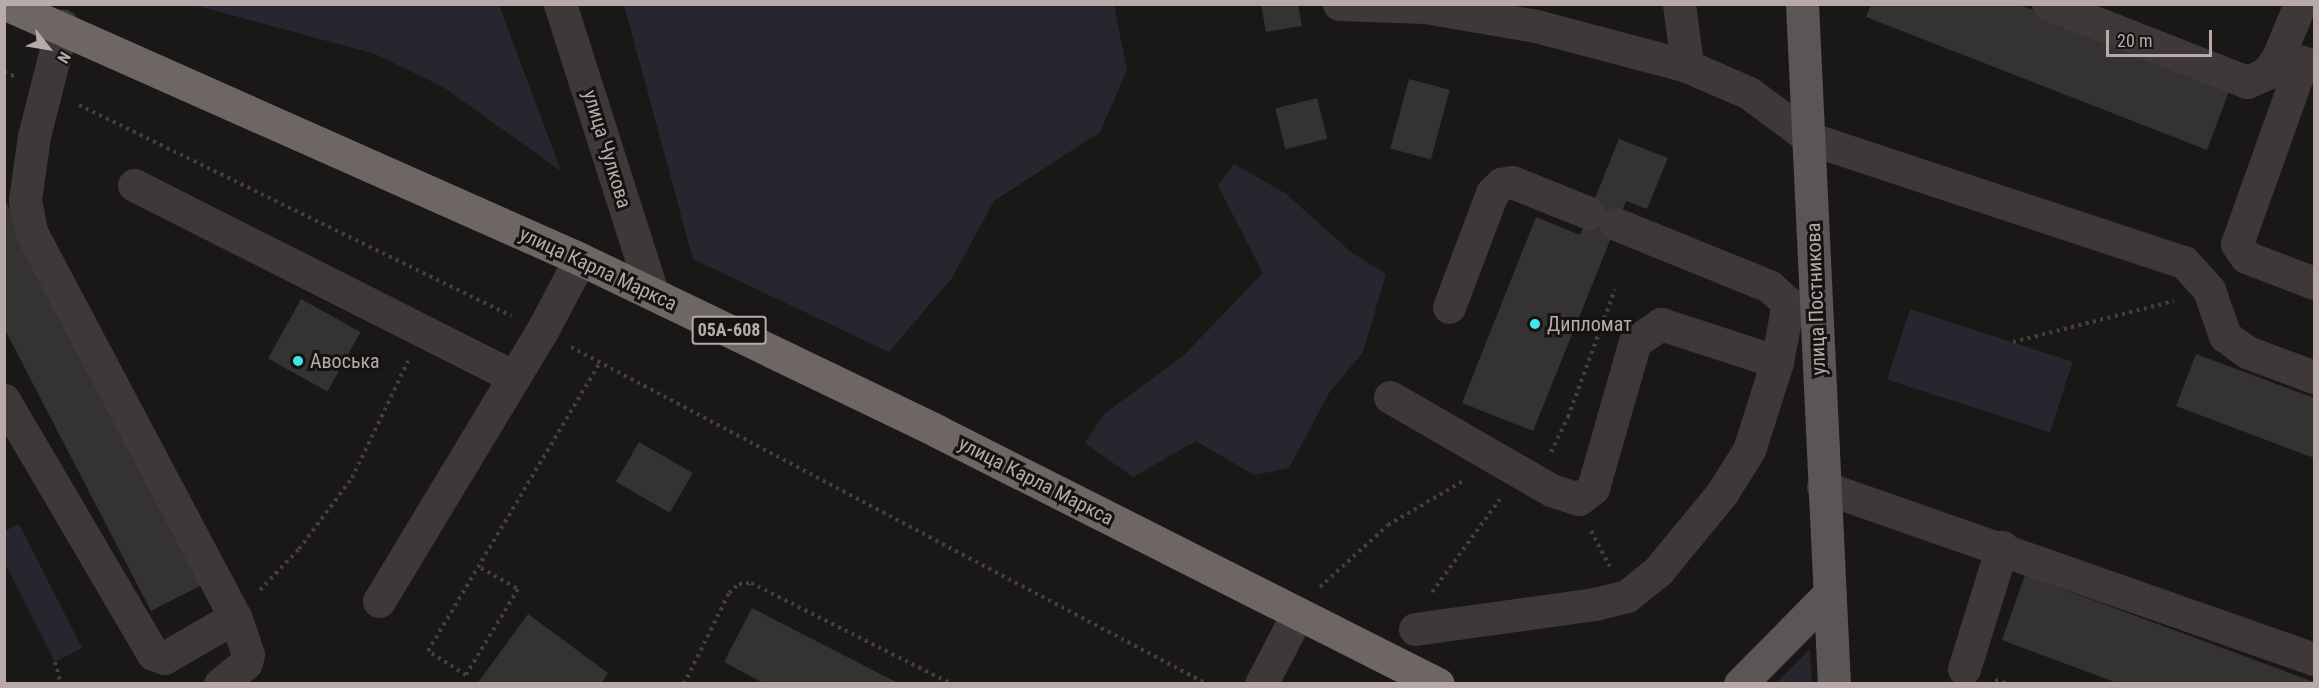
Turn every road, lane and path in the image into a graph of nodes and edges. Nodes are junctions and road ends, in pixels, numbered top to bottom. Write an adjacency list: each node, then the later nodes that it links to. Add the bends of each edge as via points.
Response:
1 (6, 4): 8 (highway, улица Карла Маркса / 05А-608)
2 (560, 4): 17 (street, улица Чулкова)
3 (1339, 4): 10 (street, via 1425,6 1536,26)
4 (1679, 4): 10 (street)
5 (1802, 4): 12 (main road, улица Постникова)
6 (2048, 4): 9 (street, via 2247,82)
7 (2300, 4): 9 (street)
8 (62, 26): 11 (street); 14 (highway, улица Карла Маркса / 05А-608)
9 (2298, 62): 15 (street, via 2237,244 2246,257)
10 (1687, 66): 12 (street, via 1749,93)
11 (45, 88): 20 (path); 36 (street, via 25,200 31,231)
12 (1812, 139): 16 (street, via 2184,262); 19 (main road, улица Постникова)
13 (134, 185): 25 (street)
14 (580, 259): 17 (highway, улица Карла Маркса / 05А-608); 20 (street)
15 (2314, 283)
16 (2209, 290): 21 (path); 26 (street, via 2225,336 2231,342)
17 (652, 293): 35 (highway, улица Карла Маркса / 05А-608)
18 (1449, 307): 19 (street, via 1492,193 1501,184 1512,182 1769,286)
19 (1802, 309): 24 (street); 30 (main road, улица Постникова)
20 (542, 331): 23 (path); 25 (street)
21 (2013, 342)
22 (411, 354): 36 (path, via 352,478 299,549)
23 (600, 362): 32 (path); 46 (path)
24 (1777, 362): 29 (street, via 1661,324 1635,342 1593,488 1579,499 1551,490); 37 (street, via 1749,450 1722,493 1659,571 1639,588 1595,604)
25 (514, 377): 34 (street)
26 (2314, 377)
27 (1390, 396): 29 (street)
28 (4, 400): 36 (street, via 153,654 164,658)
29 (1522, 472): 35 (path, via 1464,481 1388,525 1330,574)
30 (1823, 487): 31 (street); 33 (main road, улица Постникова)
31 (2002, 547): 38 (street); 40 (street)
32 (481, 568): 32 (path, via 518,589 466,675 428,651)
33 (1829, 594): 49 (main road); 50 (main road, улица Постникова)
34 (379, 601)
35 (1298, 613): 47 (street); 48 (highway, улица Карла Маркса / 05А-608)
36 (235, 617): 41 (street)
37 (1415, 629)
38 (2314, 659)
39 (55, 662): 42 (path)
40 (1964, 669)
41 (250, 673): 43 (street)
42 (61, 684)
43 (220, 684)
44 (684, 684): 45 (path, via 729,593 739,584 751,583)
45 (952, 684)
46 (1207, 684)
47 (1261, 684)
48 (1438, 684)
49 (1740, 684)
50 (1834, 684)

